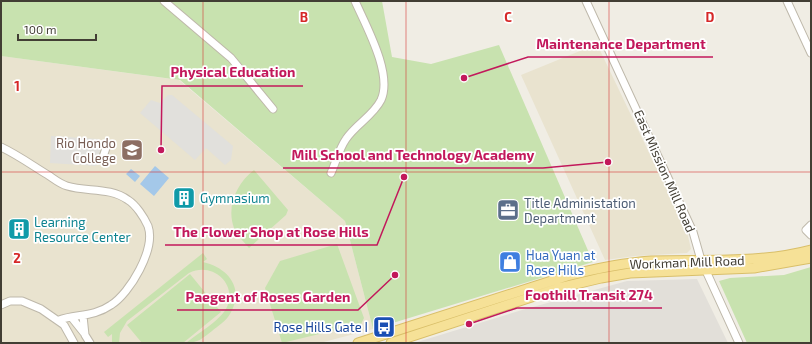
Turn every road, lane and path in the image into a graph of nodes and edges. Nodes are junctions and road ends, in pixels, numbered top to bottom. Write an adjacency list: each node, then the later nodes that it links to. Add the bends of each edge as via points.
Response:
1 (164, 1): 6 (street, via 231,58)
2 (355, 1): 10 (street, via 384,71 384,89 375,110 346,139)
3 (586, 1): 15 (street, East Mission Mill Road, via 693,232)
4 (787, 1): 5 (street)
5 (811, 53)
6 (273, 109)
7 (107, 145): 9 (street)
8 (1, 147): 20 (street, via 65,185 116,192 129,200 148,227 144,259 131,285 122,297 110,306)
9 (102, 160)
10 (331, 173)
11 (811, 225): 12 (street, via 806,230)
12 (811, 235)
13 (811, 250): 15 (main road, Workman Mill Road, via 753,260)
14 (811, 258): 17 (main road, Workman Mill Road, via 754,268)
15 (701, 260): 16 (main road, Workman Mill Road, via 649,262); 17 (street, East Mission Mill Road)
16 (601, 268): 18 (main road, via 598,274 569,282); 26 (main road, Workman Mill Road, via 567,276)
17 (706, 270): 18 (main road, Workman Mill Road, via 630,273); 28 (street, East Mission Mill Road)
18 (559, 288): 27 (main road, Workman Mill Road)
19 (1, 305): 22 (street, via 10,301 22,301)
20 (83, 316): 21 (street); 23 (street)
21 (72, 318): 22 (street); 23 (street)
22 (59, 320): 24 (street)
23 (85, 335): 25 (street)
24 (74, 343)
25 (90, 343)
26 (358, 343)
27 (391, 343)
28 (739, 343)

